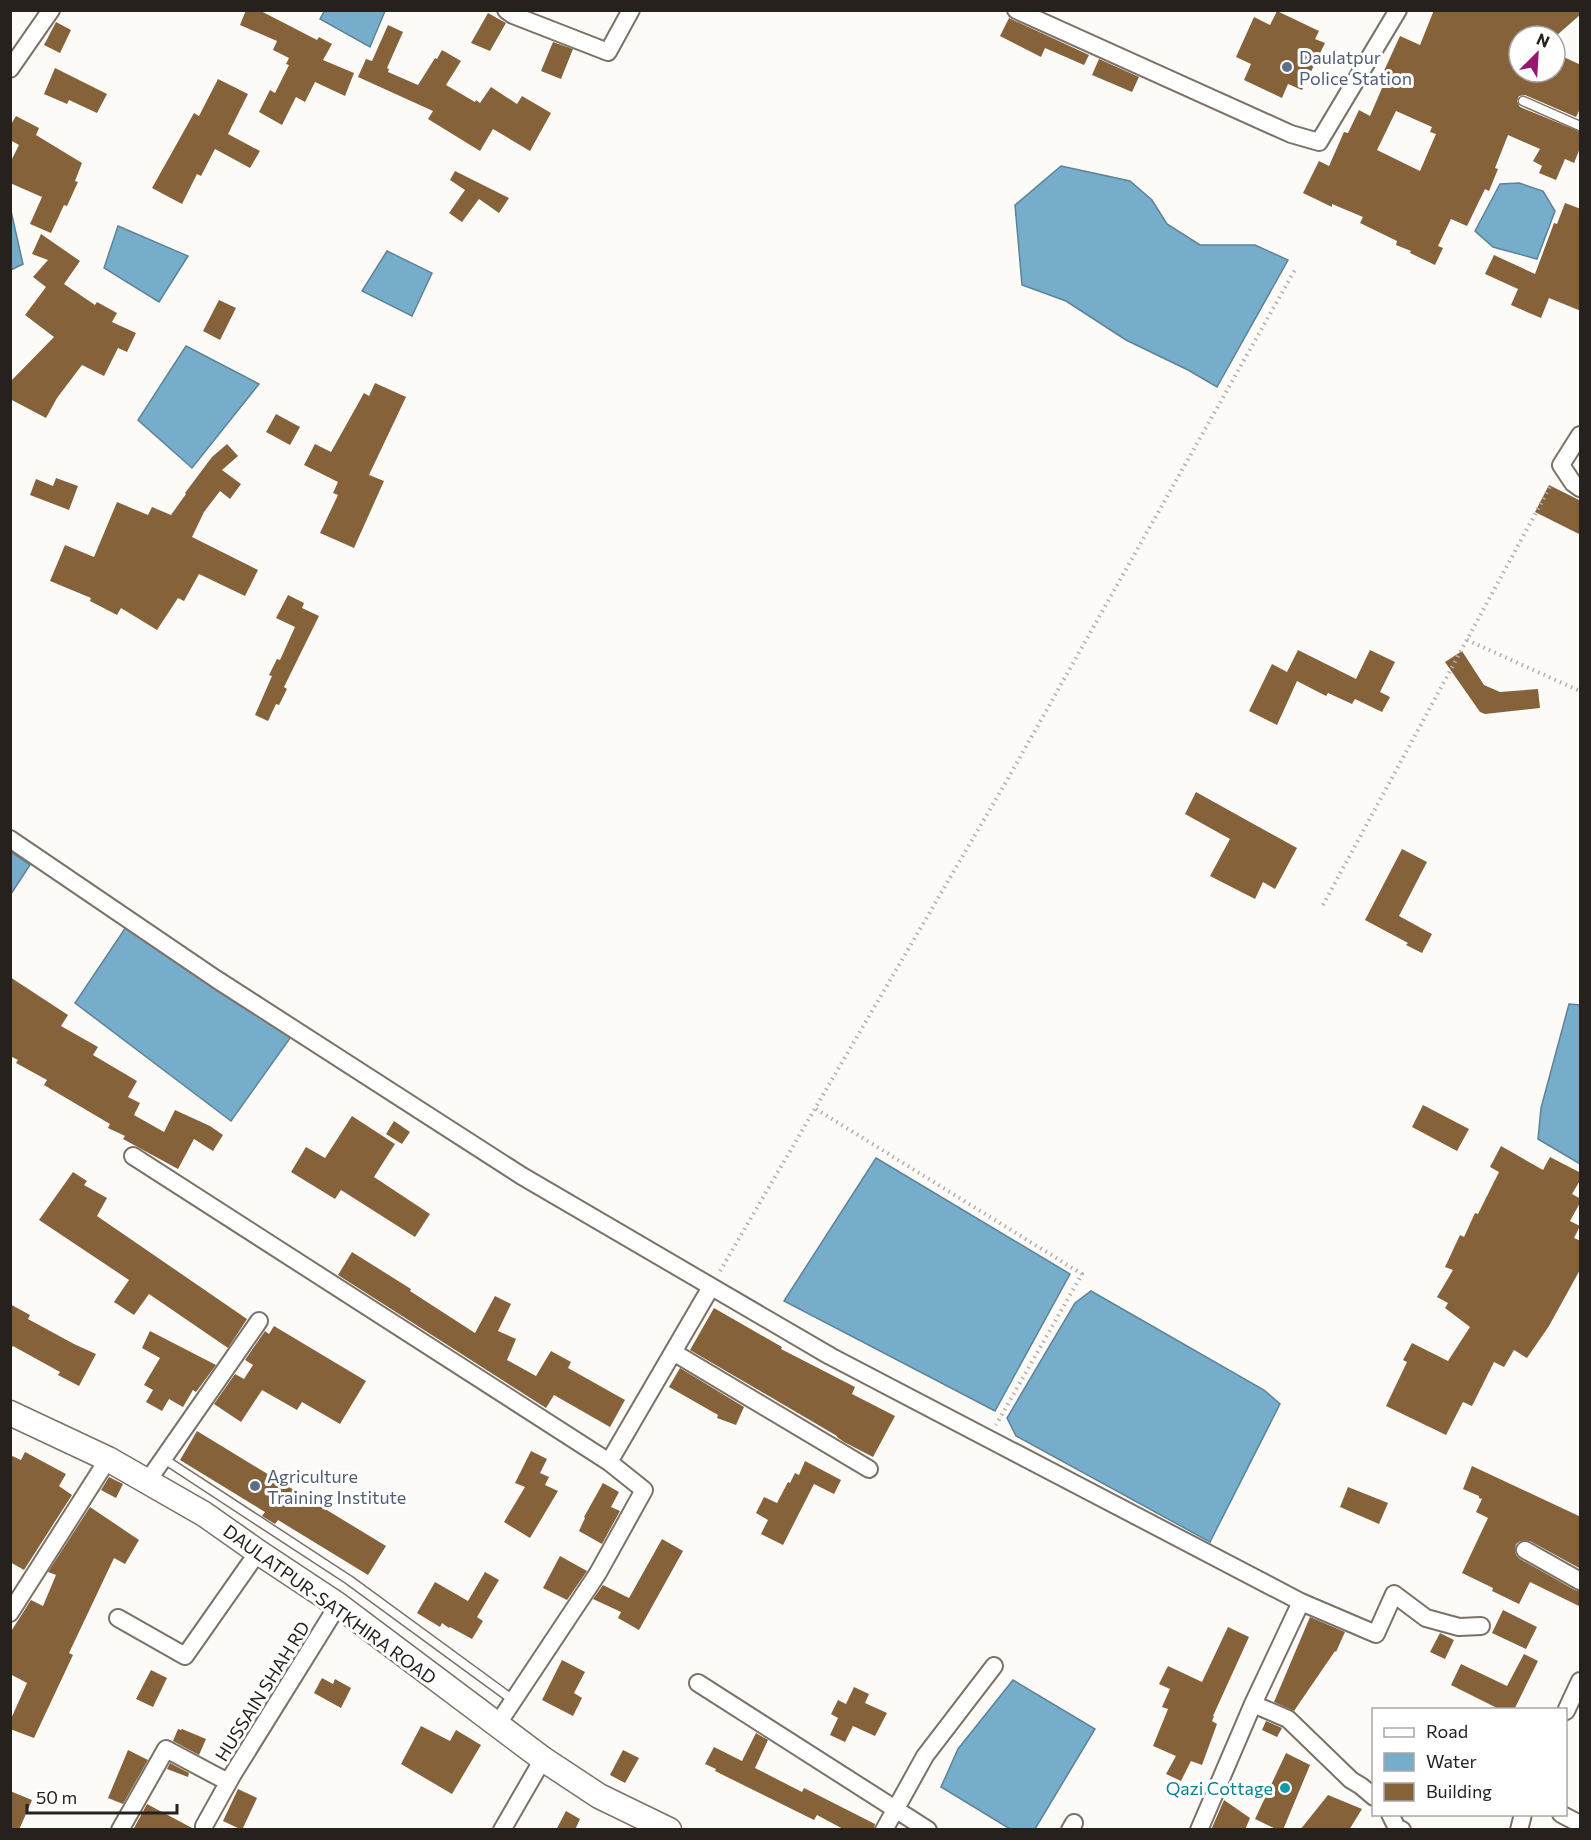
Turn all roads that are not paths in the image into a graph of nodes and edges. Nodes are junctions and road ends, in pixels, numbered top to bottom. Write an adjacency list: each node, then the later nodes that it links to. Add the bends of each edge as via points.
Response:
1 (506, 10): 2 (street, via 608,52)
2 (632, 10)
3 (1016, 10): 4 (street, via 1291,134 1319,142)
4 (1398, 10)
5 (48, 12): 6 (street)
6 (10, 69)
7 (1523, 101): 8 (lane)
8 (1581, 126)
9 (1581, 435): 10 (street, via 1562,465)
10 (1581, 488)
11 (10, 839): 13 (street, via 216,979 502,1163)
12 (133, 1156): 19 (street)
13 (711, 1287): 15 (street); 25 (street, via 830,1356)
14 (260, 1321): 18 (street)
15 (673, 1352): 19 (street); 20 (street)
16 (10, 1413): 17 (main road, DAULATPUR-SATKHIRA ROAD)
17 (108, 1459): 21 (main road, DAULATPUR-SATKHIRA ROAD); 27 (street)
18 (164, 1459): 21 (street); 33 (lane, via 349,1580)
19 (609, 1462): 33 (street, via 644,1490 598,1573)
20 (869, 1468)
21 (147, 1482): 23 (main road, DAULATPUR-SATKHIRA ROAD, via 204,1514)
22 (1525, 1550): 24 (street)
23 (258, 1552): 26 (main road, DAULATPUR-SATKHIRA ROAD); 28 (street, via 185,1656)
24 (1581, 1581)
25 (1301, 1602): 29 (street, via 1376,1634 1394,1594 1426,1618 1459,1628); 34 (street)
26 (338, 1605): 36 (main road, DAULATPUR-SATKHIRA ROAD); 38 (street, HUSSAIN SHAH RD)
27 (10, 1612)
28 (118, 1618)
29 (1481, 1626)
30 (994, 1666): 40 (street, via 925,1756)
31 (1581, 1681): 35 (street)
32 (698, 1683): 40 (street)
33 (513, 1700): 36 (street)
34 (1253, 1704): 39 (street, via 1288,1719); 50 (street)
35 (1567, 1709)
36 (497, 1725): 37 (main road, DAULATPUR-SATKHIRA ROAD)
37 (543, 1759): 46 (street); 47 (main road, DAULATPUR-SATKHIRA ROAD, via 599,1796)
38 (228, 1782): 44 (street, via 166,1749); 45 (street, HUSSAIN SHAH RD)
39 (1372, 1795)
40 (896, 1809): 48 (street); 49 (street)
41 (1390, 1816): 51 (street)
42 (1563, 1816): 43 (street)
43 (1581, 1824)
44 (120, 1830)
45 (204, 1830)
46 (502, 1830)
47 (669, 1830)
48 (884, 1830)
49 (928, 1830)
50 (1198, 1830)
51 (1402, 1830)

